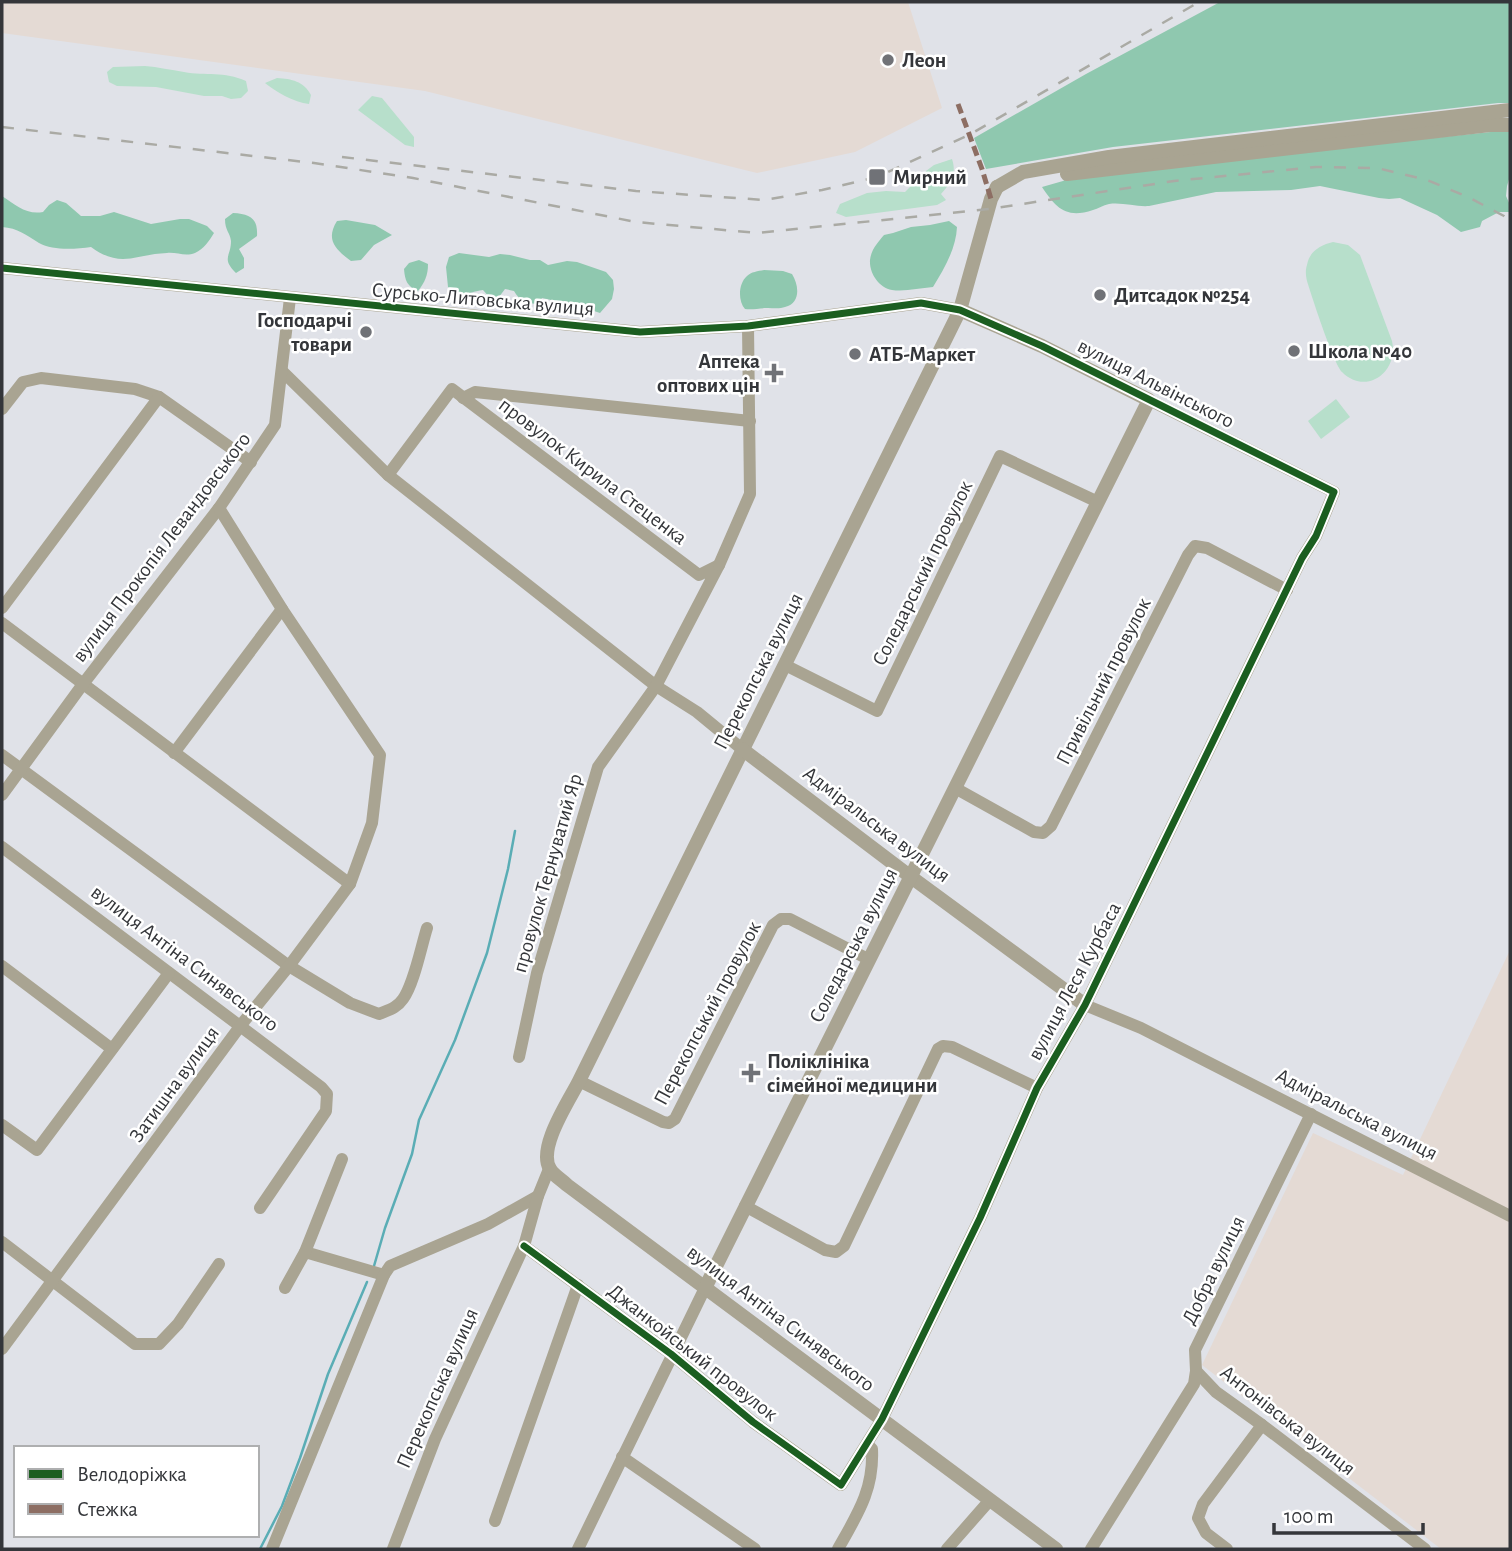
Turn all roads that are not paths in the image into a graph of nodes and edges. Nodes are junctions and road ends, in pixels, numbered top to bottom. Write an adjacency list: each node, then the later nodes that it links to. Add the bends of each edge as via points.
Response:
1 (1510, 110): 5 (street, via 1109,157 1023,172)
2 (1510, 119): 3 (street)
3 (1490, 124): 4 (street); 5 (street, via 1071,173)
4 (1510, 125)
5 (997, 187): 8 (street, Перекопська вулиця)
6 (2, 268): 7 (street, Сурсько-Литовська вулиця)
7 (290, 298): 9 (street, Сурсько-Литовська вулиця, via 640,332); 10 (street, вулиця Прокопія Левандовського)
8 (960, 310): 9 (street, Сурсько-Литовська вулиця, via 921,303); 13 (street, вулиця Альвінського); 26 (street, Перекопська вулиця)
9 (748, 326): 15 (street, провулок Тернуватий Яр)
10 (282, 371): 16 (street, вулиця Прокопія Левандовського, via 275,425); 17 (street, Адміральська вулиця)
11 (159, 397): 14 (street, via 135,389 41,378 23,382); 16 (street); 23 (street)
12 (463, 398): 15 (street, провулок Кирила Стеценка, via 475,392); 17 (street, провулок Кирила Стеценка, via 452,389); 21 (street, провулок Кирила Стеценка, via 699,575)
13 (1149, 400): 18 (street, вулиця Альвінського); 19 (street, Соледарська вулиця)
14 (2, 409)
15 (750, 421): 21 (street, провулок Тернуватий Яр, via 750,494)
16 (251, 463): 20 (street, вулиця Прокопія Левандовського)
17 (388, 475): 28 (street, Адміральська вулиця)
18 (1334, 492): 22 (street, вулиця Леся Курбаса)
19 (1098, 502): 26 (street, Соледарський провулок, via 1000,456 877,711); 33 (street, Соледарська вулиця)
20 (219, 508): 24 (street, Затишна вулиця); 27 (street, вулиця Прокопія Левандовського)
21 (719, 565): 28 (street, провулок Тернуватий Яр)
22 (1287, 590): 33 (street, Привільний провулок, via 1207,548 1195,547 1044,833 1034,832); 43 (street, вулиця Леся Курбаса)
23 (2, 608)
24 (282, 609): 30 (street); 37 (street, Затишна вулиця, via 380,755 372,823)
25 (2, 623): 27 (street)
26 (785, 665): 29 (street, Перекопська вулиця)
27 (83, 684): 30 (street); 32 (street, вулиця Прокопія Левандовського)
28 (656, 686): 29 (street, Адміральська вулиця); 46 (street, провулок Тернуватий Яр, via 597,767 537,973)
29 (742, 749): 36 (street, Адміральська вулиця); 47 (street, Перекопська вулиця)
30 (174, 753): 37 (street)
31 (2, 755): 32 (street)
32 (20, 768): 34 (street, вулиця Прокопія Левандовського); 40 (street)
33 (955, 788): 36 (street, Соледарська вулиця)
34 (2, 795)
35 (2, 847): 42 (street, вулиця Антіна Синявського)
36 (911, 877): 39 (street, Соледарська вулиця); 43 (street, Адміральська вулиця)
37 (350, 884): 40 (street, Затишна вулиця)
38 (426, 928): 40 (street, via 404,999 379,1014 350,1003)
39 (868, 960): 47 (street, Перекопський провулок, via 790,919 773,925 670,1123); 54 (street, Соледарська вулиця)
40 (289, 966): 44 (street, Затишна вулиця)
41 (2, 967): 45 (street)
42 (169, 972): 44 (street, вулиця Антіна Синявського); 45 (street)
43 (1085, 1005): 48 (street, вулиця Леся Курбаса); 49 (street, Адміральська вулиця)
44 (241, 1026): 55 (street, вулиця Антіна Синявського, via 327,1094 326,1111); 62 (street, Затишна вулиця)
45 (112, 1049): 50 (street, via 37,1150)
46 (519, 1058)
47 (579, 1082): 52 (street, Перекопська вулиця, via 549,1140)
48 (1037, 1088): 54 (street, via 951,1047 938,1049 844,1246 836,1252); 69 (street, вулиця Леся Курбаса, via 981,1217)
49 (1311, 1114): 56 (street, Адміральська вулиця); 68 (street, Добра вулиця, via 1195,1350)
50 (2, 1125)
51 (342, 1159): 59 (street)
52 (549, 1169): 53 (street, Перекопська вулиця); 65 (street, вулиця Антіна Синявського)
53 (538, 1196): 58 (street, Перекопська вулиця); 61 (street, via 488,1224 390,1266)
54 (745, 1206): 65 (street, Соледарська вулиця)
55 (260, 1208)
56 (1510, 1216)
57 (2, 1242): 62 (street)
58 (524, 1246): 63 (street, Джанкойський провулок); 77 (street, Перекопська вулиця, via 435,1439)
59 (305, 1252): 61 (street); 64 (street)
60 (219, 1264): 62 (street, via 159,1344 135,1345)
61 (384, 1275): 76 (street)
62 (53, 1280): 66 (street, Затишна вулиця)
63 (578, 1286): 67 (street, Джанкойський провулок); 75 (street)
64 (285, 1288)
65 (705, 1288): 67 (street, Соледарська вулиця); 69 (street, вулиця Антіна Синявського)
66 (2, 1349)
67 (671, 1354): 72 (street, Соледарська вулиця); 73 (street, Джанкойський провулок, via 753,1422)
68 (1196, 1371): 70 (street, Антонівська вулиця); 83 (street, Добра вулиця, via 1194,1384)
69 (882, 1419): 71 (street, вулиця Леся Курбаса); 74 (street, вулиця Антіна Синявського)
70 (1262, 1426): 84 (street, via 1203,1504 1198,1518 1206,1533); 85 (street, Антонівська вулиця)
71 (867, 1444): 73 (street, вулиця Леся Курбаса); 80 (street, via 872,1449 873,1469 863,1505)
72 (622, 1457): 78 (street, Соледарська вулиця); 79 (street)
73 (841, 1485)
74 (990, 1500): 81 (street); 82 (street, вулиця Антіна Синявського)
75 (495, 1521)
76 (272, 1549)
77 (393, 1549)
78 (578, 1549)
79 (755, 1549)
80 (838, 1549)
81 (947, 1549)
82 (1056, 1549)
83 (1091, 1549)
84 (1227, 1549)
85 (1425, 1549)

